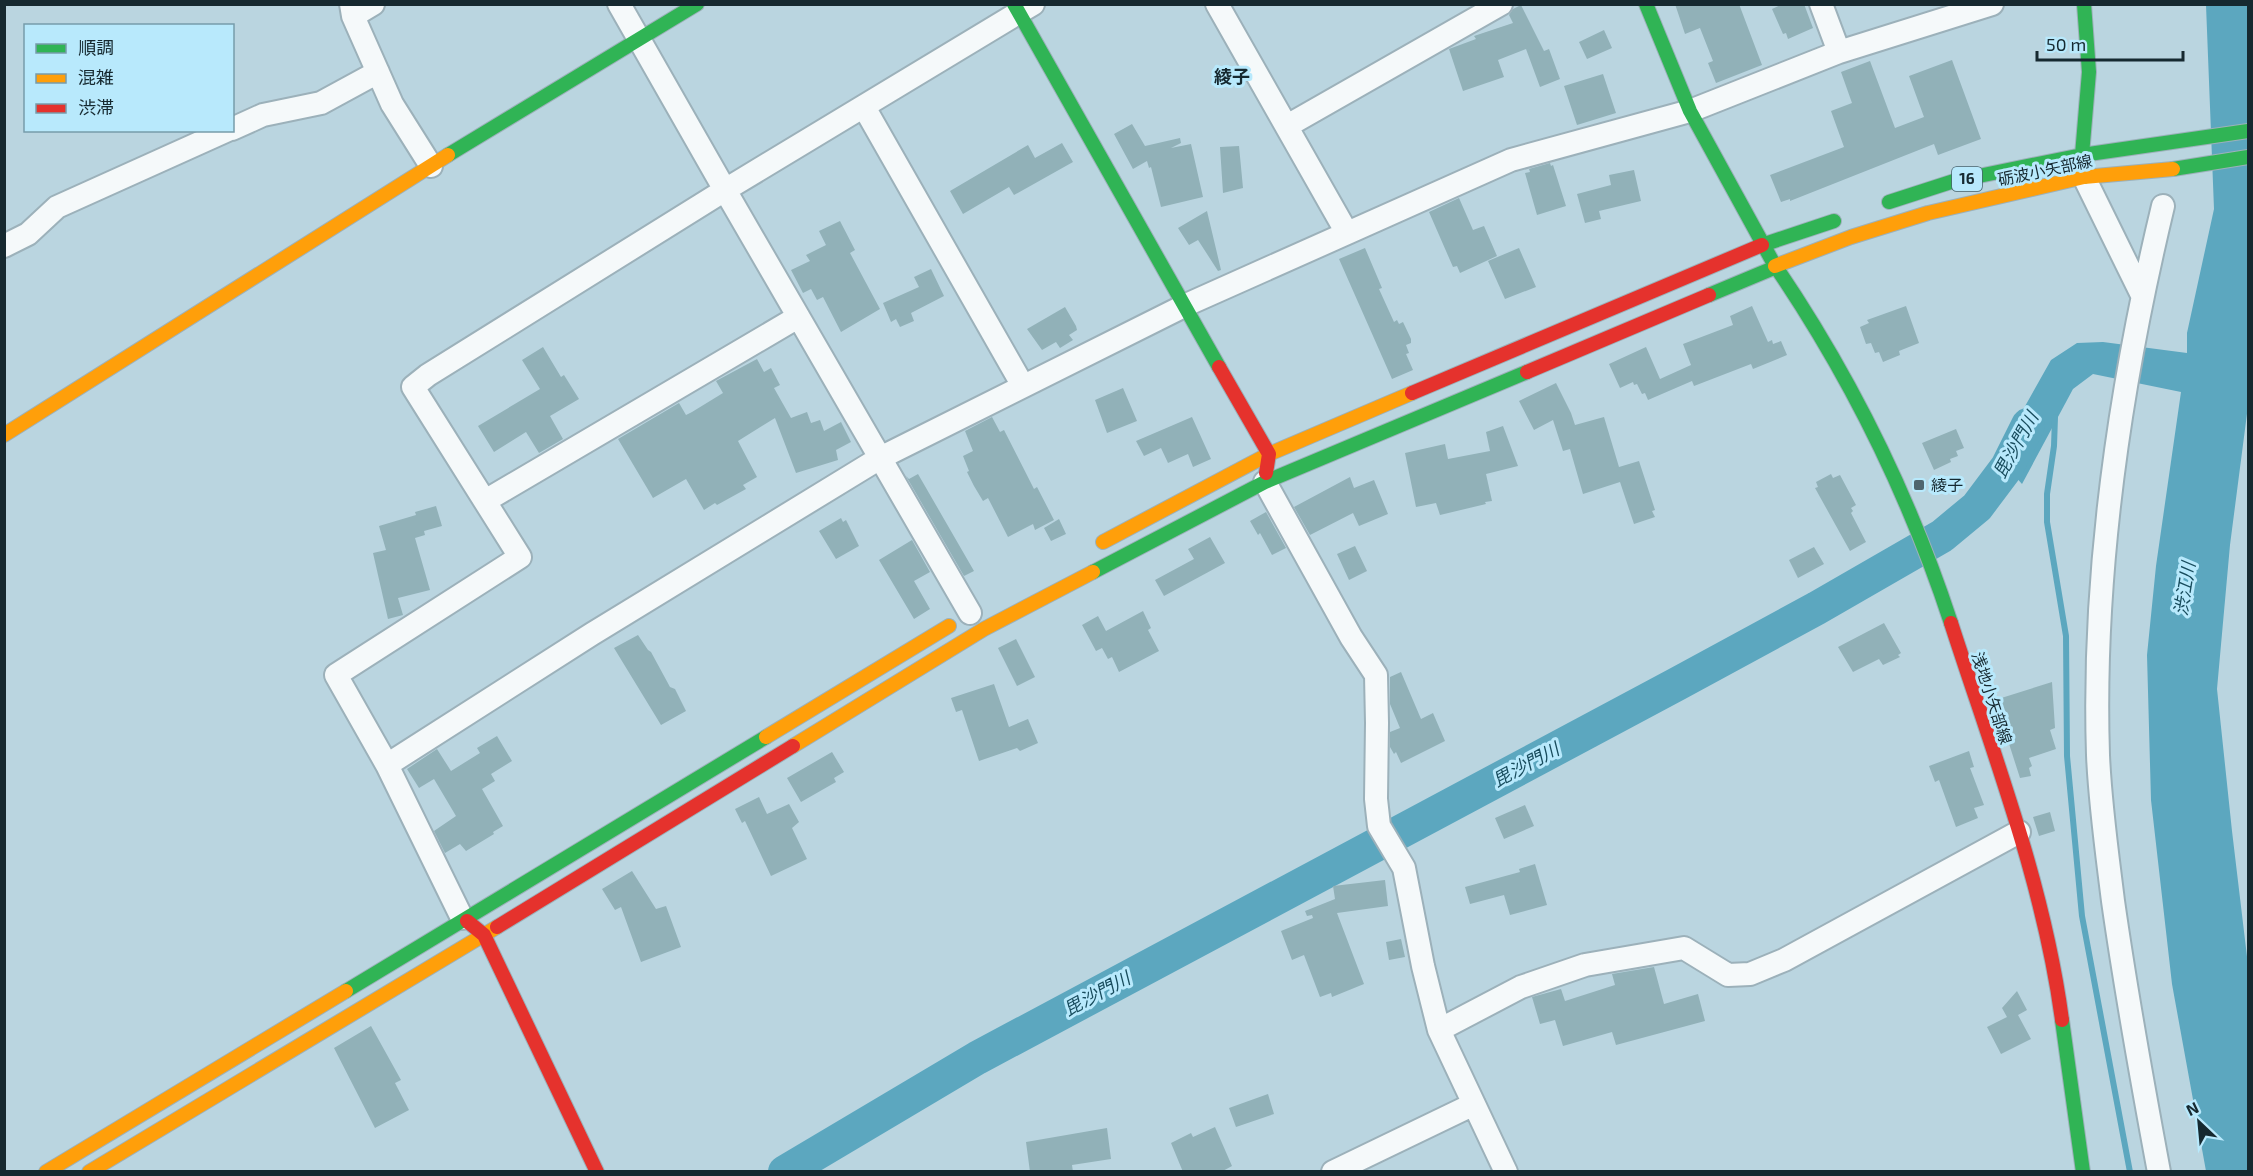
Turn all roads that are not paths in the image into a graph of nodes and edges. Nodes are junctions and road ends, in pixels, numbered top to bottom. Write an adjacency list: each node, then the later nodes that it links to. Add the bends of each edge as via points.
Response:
1 (373, 4): 11 (street)
2 (619, 4): 12 (street)
3 (697, 4): 12 (street)
4 (1217, 4): 17 (street)
5 (1501, 4): 17 (street)
6 (1646, 4): 16 (street)
7 (1821, 4): 13 (street)
8 (1992, 4): 13 (street)
9 (2084, 4): 23 (street, via 2089,72)
10 (1022, 7): 15 (street); 33 (street)
11 (352, 10): 14 (street)
12 (639, 38): 22 (street); 24 (street)
13 (1839, 52): 16 (street)
14 (378, 72): 18 (street, via 321,103 263,115); 22 (street, via 392,104)
15 (864, 107): 24 (street); 35 (street)
16 (1690, 111): 28 (street, via 1511,160); 29 (street)
17 (1287, 126): 28 (street)
18 (234, 128)
19 (2248, 130): 23 (street, 砺波小矢部線 / 16)
20 (224, 132): 30 (street, via 57,207 28,234)
21 (2248, 157): 23 (street, 砺波小矢部線 / 16, via 2179,169)
22 (431, 166): 36 (street)
23 (2083, 166): 25 (street, 砺波小矢部線 / 16, via 1954,181); 31 (street, 砺波小矢部線 / 16, via 1851,237); 32 (street)
24 (725, 190): 34 (street); 40 (street, via 413,387)
25 (1878, 206)
26 (2163, 207): 32 (street)
27 (1846, 216): 29 (street)
28 (1347, 233): 33 (street)
29 (1762, 245): 31 (street); 37 (street)
30 (4, 246)
31 (1776, 267): 39 (street, 砺波小矢部線); 44 (street, 浅地小矢部線, via 1855,395 1903,493)
32 (2142, 295): 55 (street, via 2115,461 2098,620 2098,755 2126,997)
33 (1186, 305): 35 (street); 37 (street)
34 (798, 316): 38 (street); 40 (street)
35 (1023, 386): 38 (street)
36 (4, 435)
37 (1269, 454): 39 (street); 41 (street)
38 (880, 458): 42 (street); 43 (street)
39 (1265, 482): 46 (street, 砺波小矢部線, via 984,630); 47 (street, via 1376,675 1379,826 1404,868)
40 (485, 501): 43 (street, via 520,557 336,675)
41 (1094, 547)
42 (975, 610): 45 (street)
43 (387, 765): 45 (street)
44 (2019, 832): 47 (street, via 1784,960 1750,974 1728,975 1684,948 1585,965 1521,987); 54 (street, 浅地小矢部線, via 2055,967)
45 (462, 918): 46 (street); 49 (street)
46 (484, 935): 50 (street, 砺波小矢部線); 51 (street)
47 (1439, 1030): 48 (street)
48 (1474, 1104): 52 (street); 53 (street)
49 (46, 1172)
50 (89, 1172)
51 (597, 1172)
52 (1333, 1172)
53 (1506, 1172)
54 (2083, 1172)
55 (2158, 1172)

